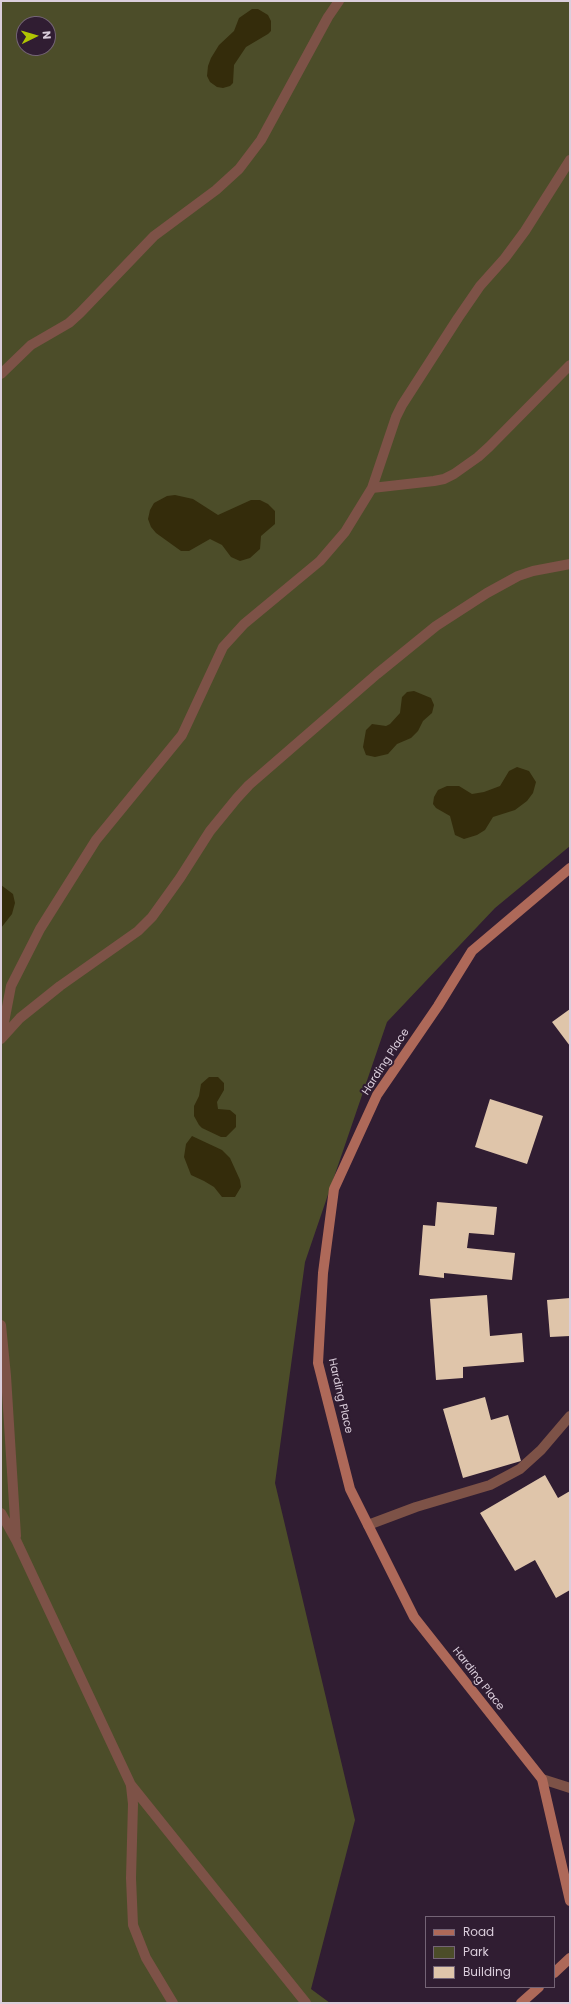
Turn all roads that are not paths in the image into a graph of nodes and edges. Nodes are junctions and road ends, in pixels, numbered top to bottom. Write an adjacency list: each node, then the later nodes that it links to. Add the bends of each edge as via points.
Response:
1 (339, 1): 4 (street, via 261,140 239,169 216,190 154,236 74,318 31,344)
2 (570, 160): 5 (street, via 525,231 480,286 402,405)
3 (570, 365): 5 (street, via 484,452 454,474 434,481)
4 (1, 374)
5 (372, 488): 8 (street, via 345,532 329,552 244,624 223,647 182,735 96,840 40,929)
6 (570, 564): 10 (street, via 518,576 493,590 436,626 377,674 249,785 201,843 180,878 152,917 138,931 60,986 20,1018)
7 (570, 868): 14 (main road, Harding Place, via 472,951 377,1095 334,1189 323,1273 318,1363 350,1489)
8 (11, 986): 9 (street); 10 (street)
9 (1, 993)
10 (1, 1038)
11 (1, 1325): 15 (street)
12 (570, 1416): 14 (street, via 541,1450 520,1469 490,1485 416,1507)
13 (1, 1513): 15 (street)
14 (368, 1525): 16 (main road, Harding Place, via 414,1617)
15 (16, 1540): 17 (street)
16 (542, 1779): 18 (street); 19 (main road, Harding Place)
17 (130, 1785): 23 (street, via 133,1804 132,1925 146,1958); 24 (street)
18 (570, 1788)
19 (570, 1901)
20 (570, 1958): 21 (main road)
21 (555, 1972)
22 (538, 1988): 25 (main road)
23 (173, 2003)
24 (306, 2003)
25 (521, 2003)

